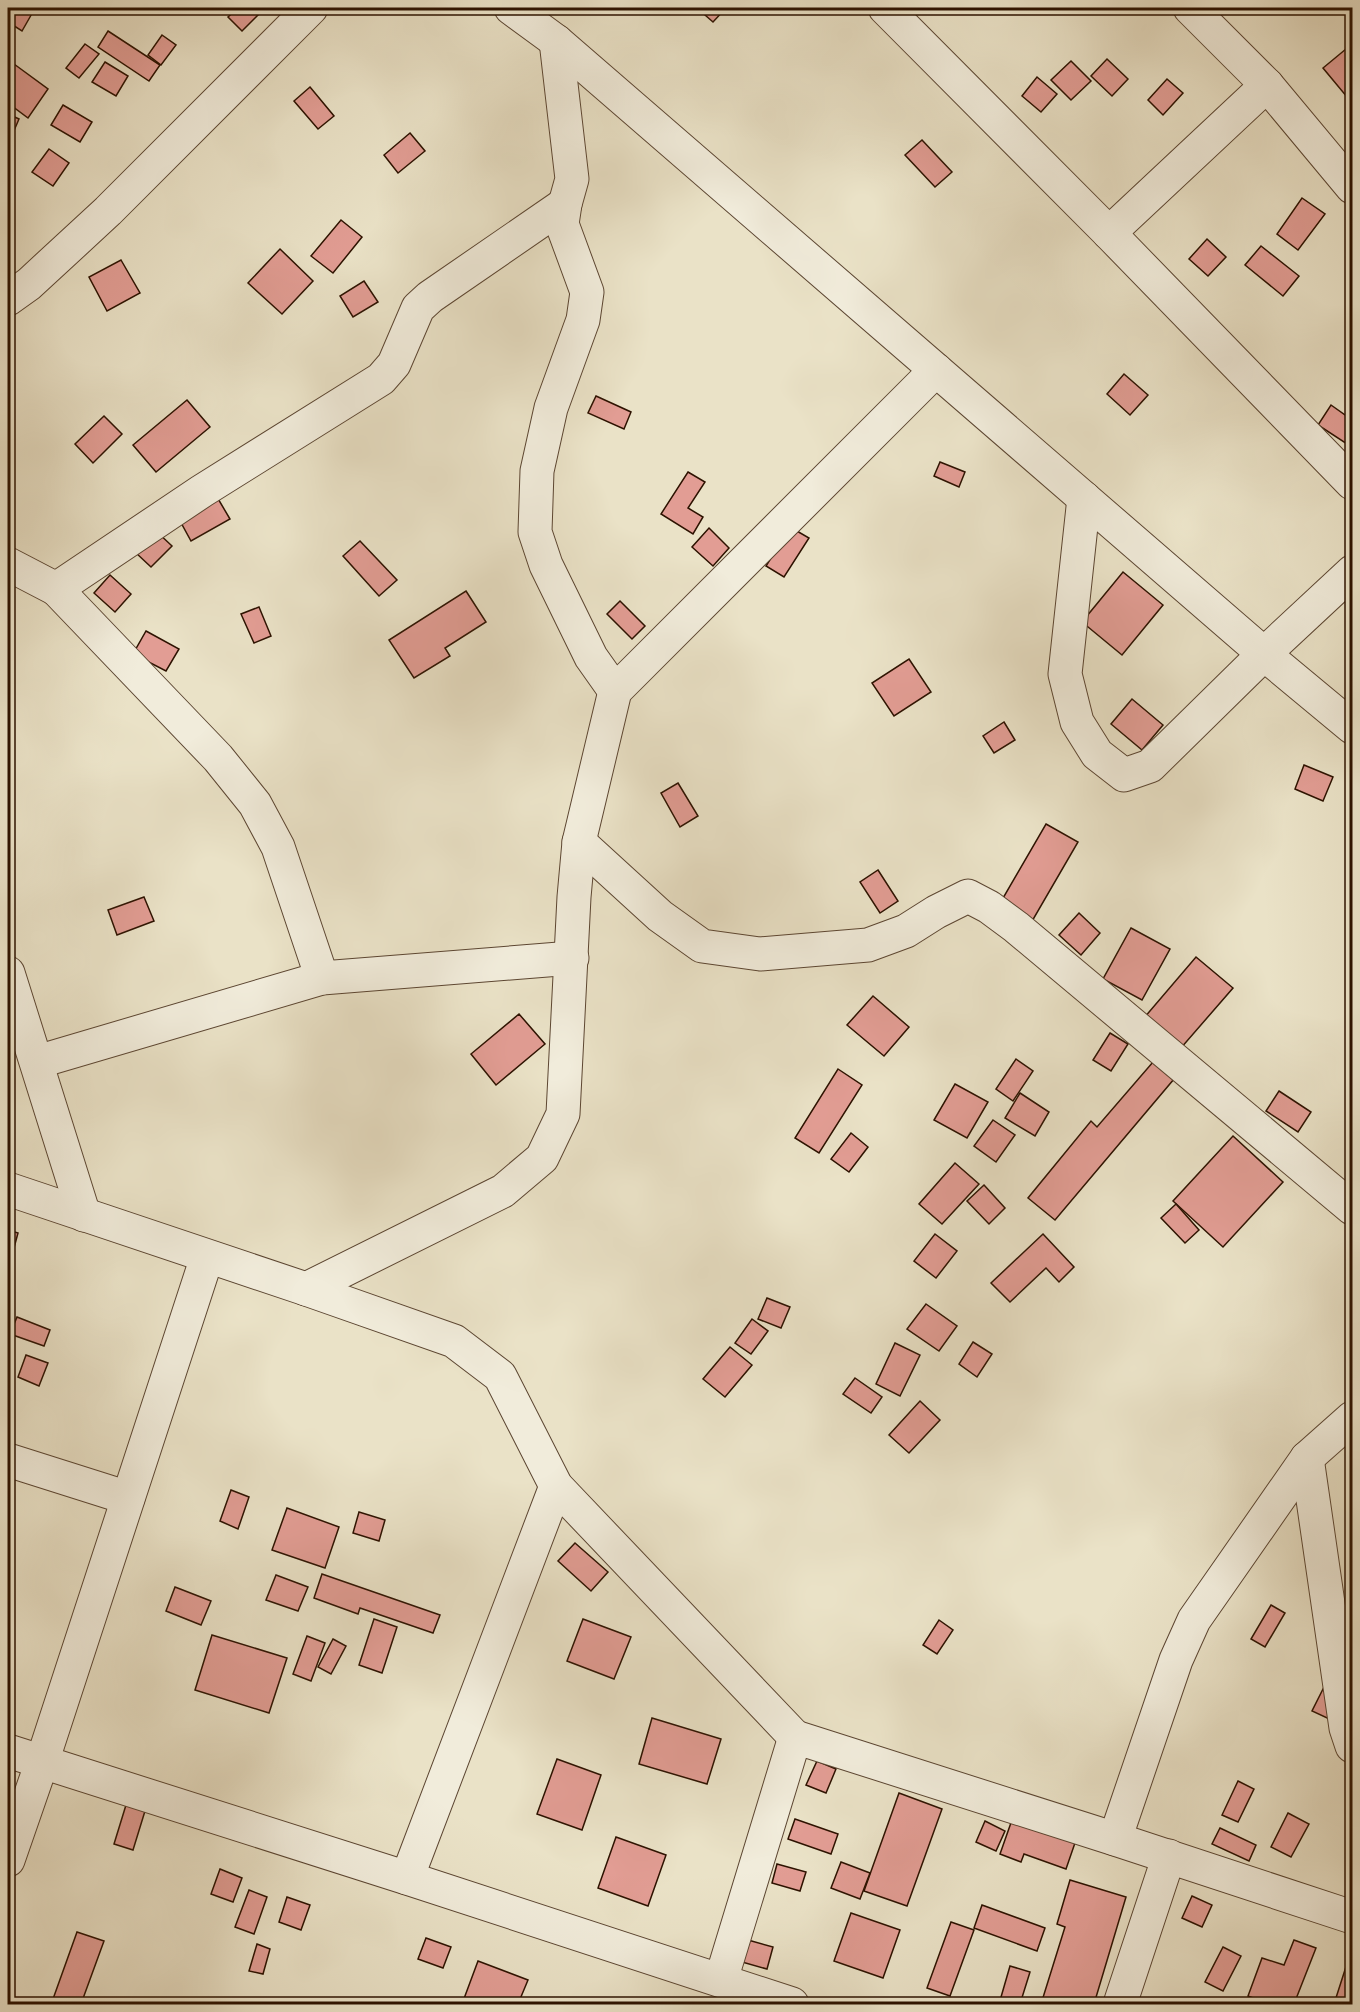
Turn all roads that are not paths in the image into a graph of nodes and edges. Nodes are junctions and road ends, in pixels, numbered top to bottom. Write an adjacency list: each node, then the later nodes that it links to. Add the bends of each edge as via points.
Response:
1 (311, 8): 10 (street, via 108,211)
2 (511, 8): 5 (street)
3 (885, 8): 9 (street)
4 (1190, 8): 6 (street)
5 (556, 41): 8 (street, via 572,179); 11 (street)
6 (1267, 85): 7 (street); 9 (street)
7 (1353, 187)
8 (565, 204): 16 (street, via 418,308 394,363 381,379 202,491); 18 (street, via 562,224 587,292 583,320 552,408 537,471 535,532 546,565 591,657)
9 (1109, 233): 12 (street)
10 (8, 299)
11 (936, 370): 13 (street); 18 (street)
12 (1353, 483)
13 (1084, 498): 17 (street); 17 (street, via 1065,674 1077,722 1097,754 1124,775 1150,766)
14 (8, 564): 16 (street)
15 (1353, 572): 17 (street)
16 (56, 589): 23 (street, via 218,758 255,804 278,847)
17 (1264, 654): 19 (street)
18 (615, 691): 20 (street)
19 (1353, 727)
20 (579, 842): 21 (street); 26 (street, via 660,916 702,946 760,954 868,945 906,931 968,896 1016,927)
21 (572, 958): 23 (street); 29 (street, via 563,1114 542,1158 503,1191)
22 (8, 973): 24 (street)
23 (322, 978): 24 (street)
24 (37, 1062): 27 (street)
25 (8, 1189): 27 (street)
26 (1353, 1208)
27 (84, 1215): 28 (street)
28 (207, 1257): 29 (street); 34 (street)
29 (306, 1289): 33 (street, via 454,1341 500,1376)
30 (1353, 1418): 31 (street)
31 (1307, 1458): 36 (street, via 1346,1728); 39 (street, via 1194,1620 1176,1660)
32 (8, 1460): 34 (street)
33 (556, 1486): 35 (street); 42 (street)
34 (128, 1498): 38 (street)
35 (795, 1737): 39 (street); 44 (street)
36 (1353, 1746)
37 (8, 1751): 38 (street)
38 (42, 1762): 41 (street); 42 (street)
39 (1115, 1839): 40 (street)
40 (1169, 1856): 43 (street); 46 (street)
41 (8, 1860)
42 (407, 1878): 44 (street)
43 (1353, 1917)
44 (721, 1980): 45 (street)
45 (792, 2004)
46 (1120, 2004)

